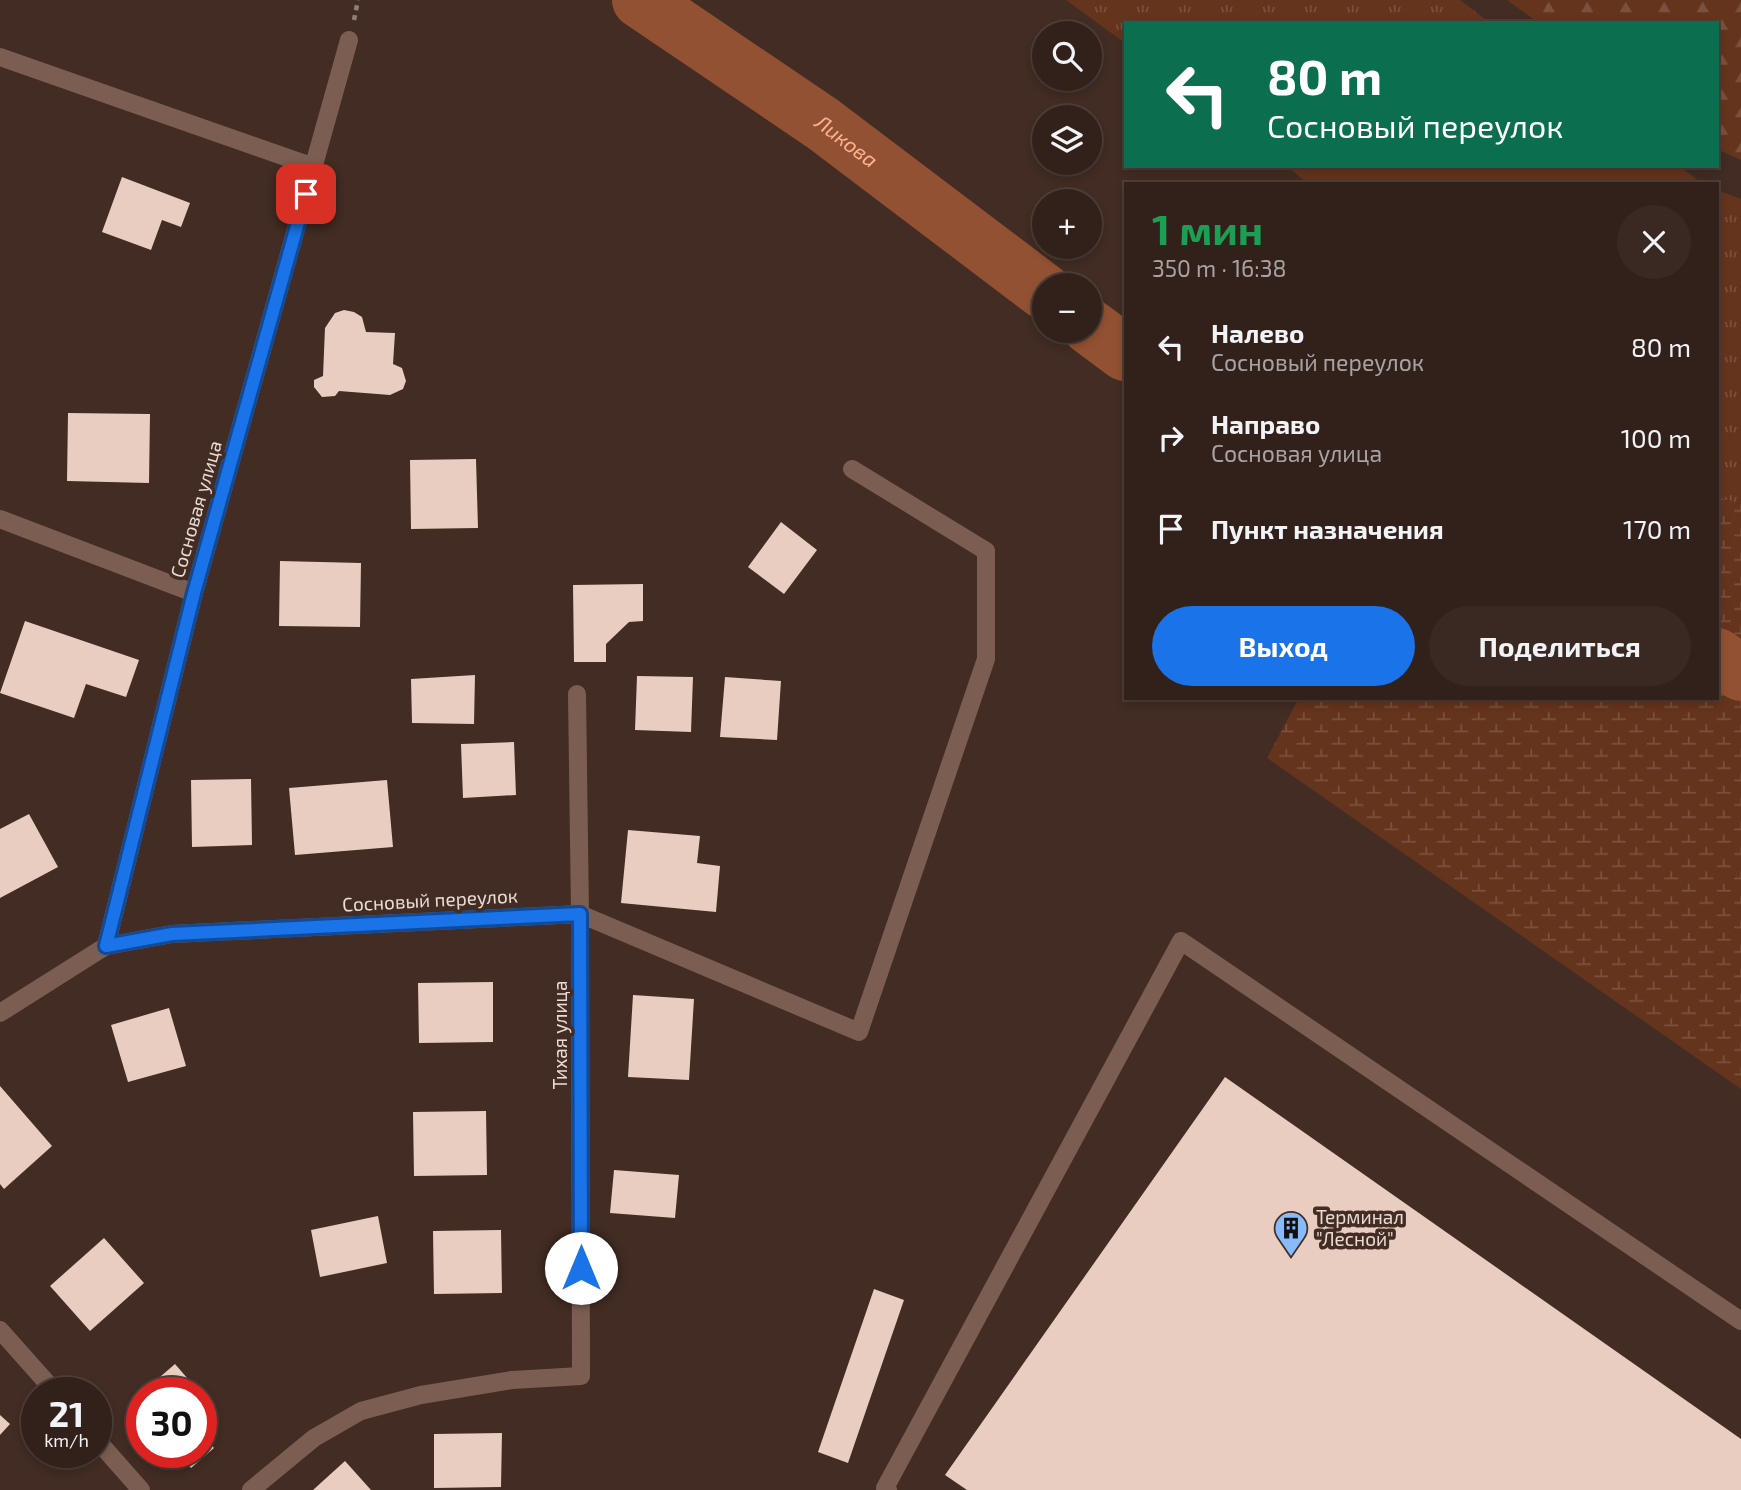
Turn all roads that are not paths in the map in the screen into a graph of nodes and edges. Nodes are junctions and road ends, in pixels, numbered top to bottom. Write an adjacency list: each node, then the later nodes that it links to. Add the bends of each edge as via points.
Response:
1 (349, 40): 3 (street, Сосновая улица)
2 (0, 57): 3 (street)
3 (314, 167): 6 (street, Сосновая улица)
4 (852, 469): 8 (street, Сосновый переулок, via 986,551 986,659 859,1032)
5 (0, 519): 6 (street)
6 (194, 593): 9 (street, Сосновая улица)
7 (577, 694): 8 (street, Тихая улица)
8 (580, 914): 9 (street, Сосновый переулок, via 172,934); 16 (street, Тихая улица, via 581,1377 512,1380 360,1411 314,1438)
9 (106, 946): 10 (street, Сосновый переулок)
10 (0, 1013)
11 (1741, 1321): 17 (street, via 1181,941 885,1488)
12 (0, 1330): 13 (street)
13 (41, 1377)
14 (112, 1457): 15 (street)
15 (141, 1490)
16 (251, 1490)
17 (888, 1490)

